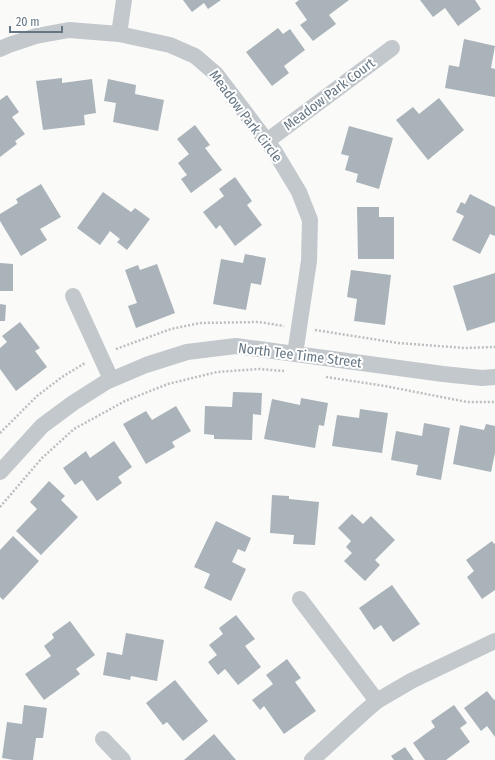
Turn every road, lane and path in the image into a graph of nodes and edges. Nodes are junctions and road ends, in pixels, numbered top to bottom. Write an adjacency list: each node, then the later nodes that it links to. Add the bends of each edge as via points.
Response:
1 (124, 0): 2 (street)
2 (119, 34): 4 (street, Meadow Park Circle, via 69,30 36,36); 5 (street, Meadow Park Circle, via 170,44 195,56 216,74)
3 (392, 48): 5 (street, Meadow Park Court)
4 (0, 49)
5 (267, 141): 7 (street, Meadow Park Circle, via 300,192 310,220 309,261)
6 (73, 296): 11 (street)
7 (295, 354): 10 (street, North Tee Time Street, via 443,374); 11 (street, North Tee Time Street, via 236,346 187,352)
8 (290, 371): 14 (path, via 259,369 217,372 168,384 125,401 74,430 42,458)
9 (320, 376): 12 (path, via 467,402)
10 (495, 377)
11 (111, 379): 13 (street, North Tee Time Street, via 42,426)
12 (495, 402)
13 (0, 472)
14 (0, 507)
15 (300, 599): 17 (street)
16 (495, 641): 17 (street, via 411,681)
17 (377, 701): 20 (street)
18 (103, 739): 19 (street)
19 (123, 760)
20 (312, 760)

